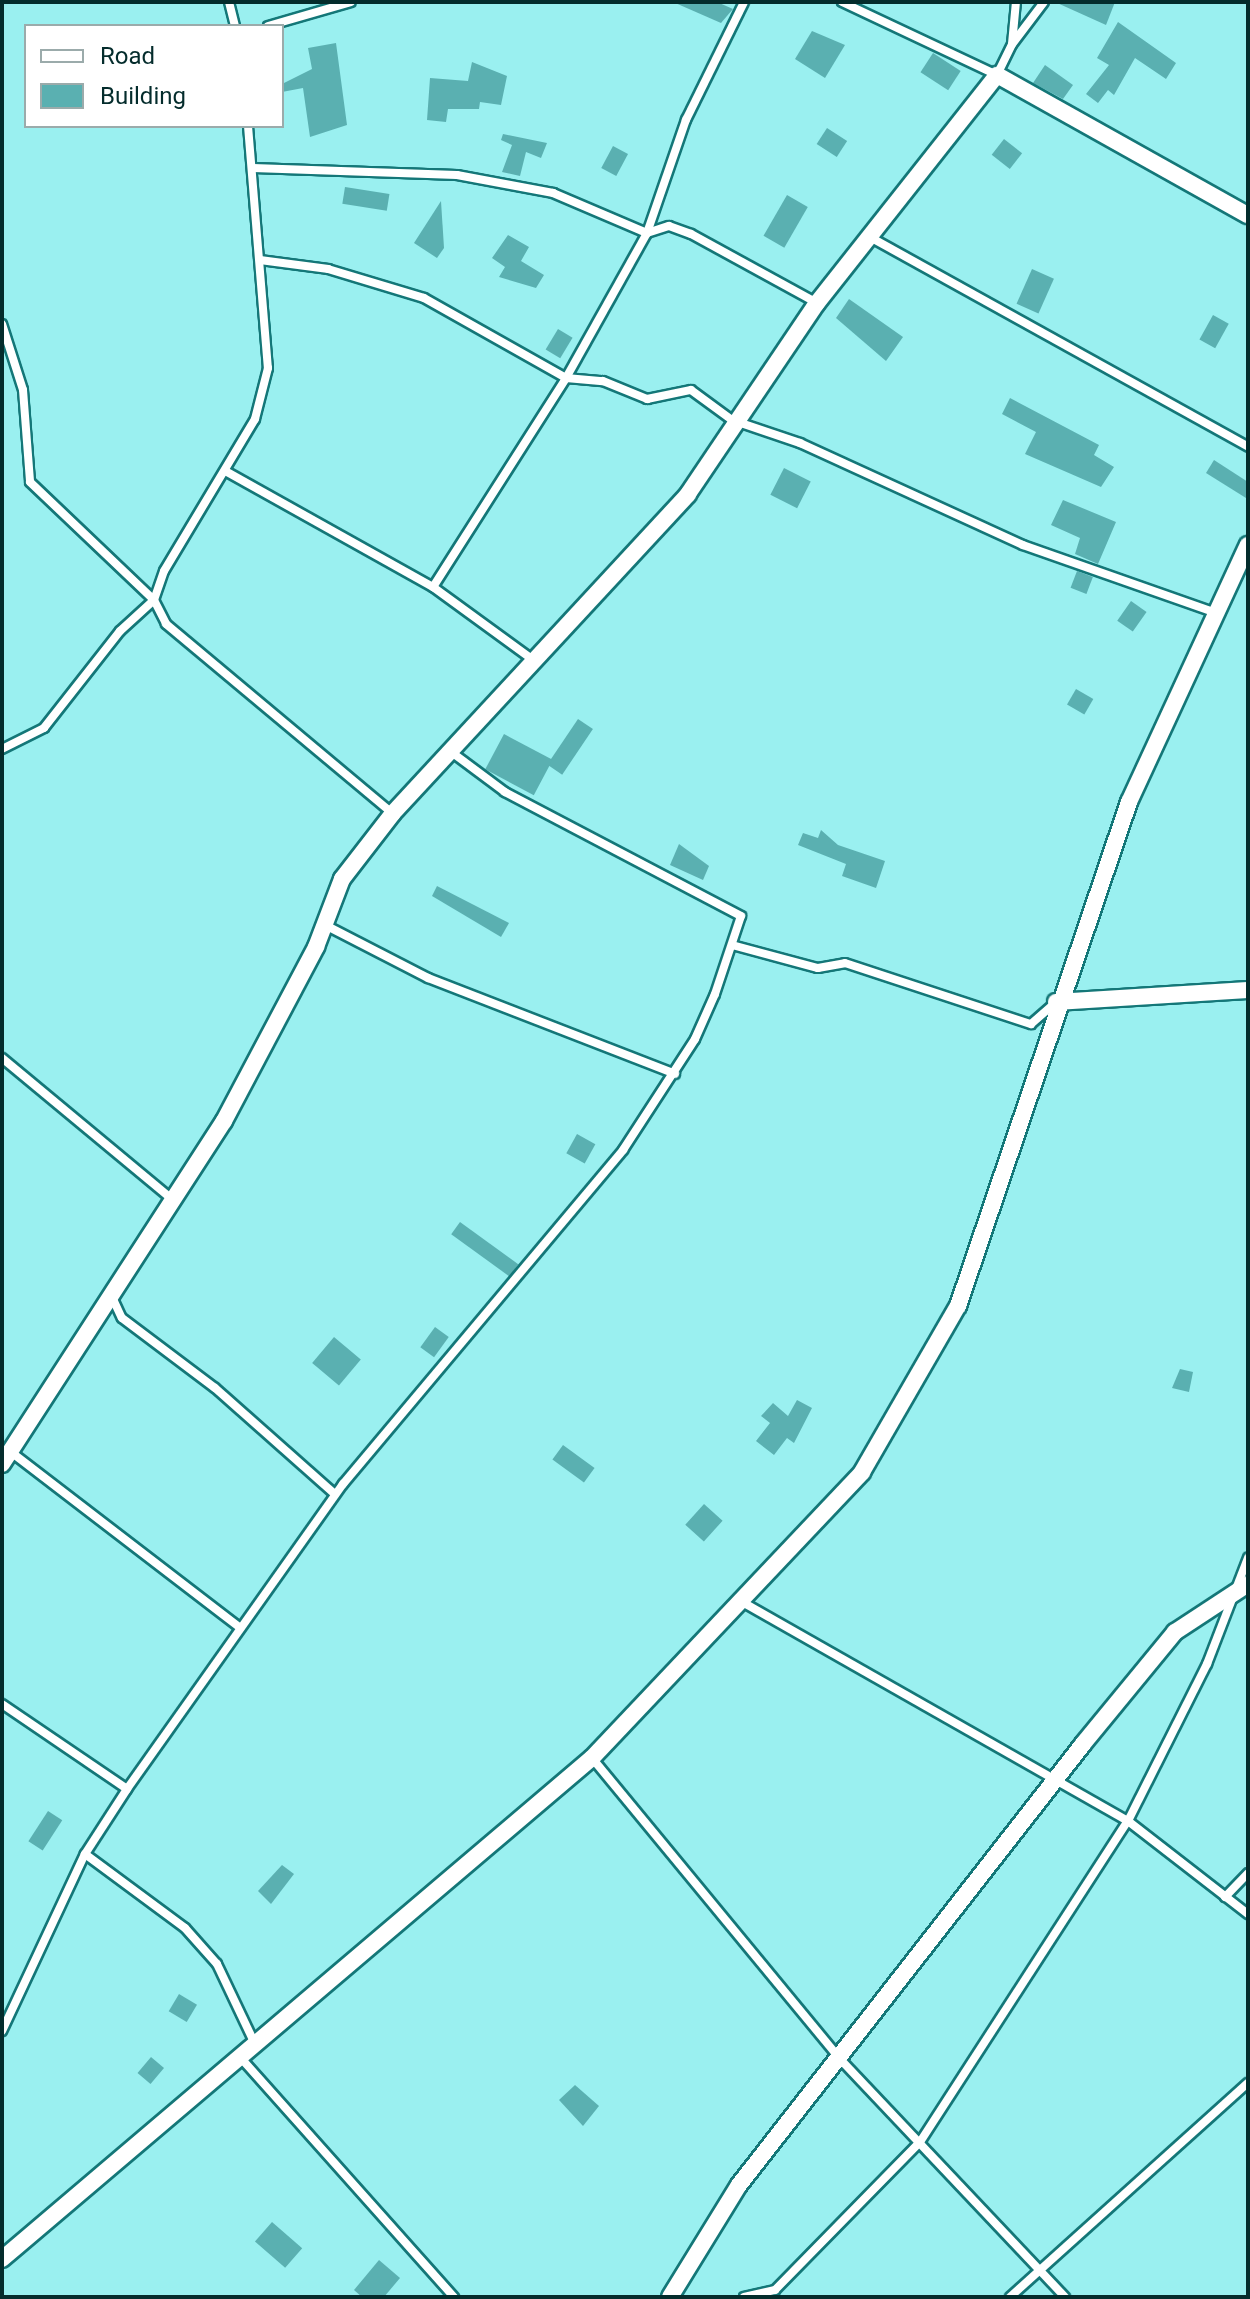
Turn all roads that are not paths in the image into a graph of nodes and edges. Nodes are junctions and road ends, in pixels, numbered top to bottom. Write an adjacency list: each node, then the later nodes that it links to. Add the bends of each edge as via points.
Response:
1 (229, 2): 7 (lane)
2 (351, 2): 8 (lane)
3 (744, 2): 14 (lane, via 686,120)
4 (842, 2): 10 (lane)
5 (1016, 2): 9 (lane)
6 (1044, 2): 9 (lane)
7 (234, 24)
8 (275, 24)
9 (1012, 44): 10 (lane)
10 (997, 75): 13 (street); 15 (street)
11 (248, 128): 12 (lane)
12 (253, 168): 14 (lane, via 457,175 553,193); 16 (lane)
13 (1248, 215)
14 (647, 233): 17 (lane, via 669,226 691,234); 19 (lane)
15 (867, 235): 17 (street); 21 (lane)
16 (260, 260): 19 (lane, via 328,269 424,298); 22 (lane, via 268,368 255,419)
17 (817, 303): 20 (street)
18 (2, 324): 25 (lane, via 23,390 30,482)
19 (566, 378): 20 (lane, via 603,381 647,399 691,390); 24 (lane)
20 (732, 420): 26 (lane, via 800,443 1023,545); 27 (street, via 688,494)
21 (1248, 447)
22 (227, 472): 24 (lane); 25 (lane, via 164,571)
23 (1248, 545): 26 (street)
24 (433, 587): 27 (lane)
25 (154, 600): 28 (lane, via 120,631 44,728); 30 (lane, via 166,624)
26 (1213, 612): 34 (street, via 1129,802)
27 (537, 662): 29 (street)
28 (2, 749)
29 (450, 750): 30 (street); 32 (lane, via 505,792 726,904 741,916)
30 (393, 813): 31 (street, via 342,879)
31 (325, 925): 36 (lane, via 428,978); 37 (street, via 224,1121)
32 (732, 945): 34 (lane, via 818,968 845,963 1031,1024); 36 (lane)
33 (1248, 990): 34 (street)
34 (1056, 1002): 43 (street, via 958,1306 862,1472)
35 (2, 1058): 37 (lane)
36 (675, 1074): 40 (lane, via 623,1150)
37 (173, 1200): 38 (street)
38 (110, 1288): 39 (street); 40 (lane, via 122,1318 215,1388)
39 (6, 1458): 44 (lane)
40 (335, 1494): 44 (lane)
41 (1248, 1558): 42 (lane)
42 (1242, 1588): 47 (street, via 1175,1632); 49 (lane)
43 (744, 1603): 46 (street); 47 (lane, via 939,1720)
44 (240, 1628): 48 (lane)
45 (2, 1704): 48 (lane)
46 (592, 1758): 55 (street); 57 (lane)
47 (1056, 1777): 49 (lane); 57 (street)
48 (127, 1789): 50 (lane)
49 (1128, 1821): 52 (lane); 59 (lane)
50 (85, 1854): 54 (lane); 55 (lane, via 185,1928 217,1964)
51 (1248, 1873): 52 (lane)
52 (1225, 1897): 53 (lane)
53 (1248, 1914)
54 (2, 2031)
55 (255, 2044): 56 (street)
56 (239, 2057): 60 (street); 62 (lane)
57 (839, 2058): 59 (lane); 63 (street, via 739,2185)
58 (1248, 2083): 61 (lane)
59 (920, 2142): 61 (lane); 64 (lane, via 775,2290)
60 (2, 2259)
61 (1039, 2265): 65 (lane); 66 (lane)
62 (454, 2297)
63 (670, 2297)
64 (744, 2297)
65 (1010, 2297)
66 (1065, 2297)

